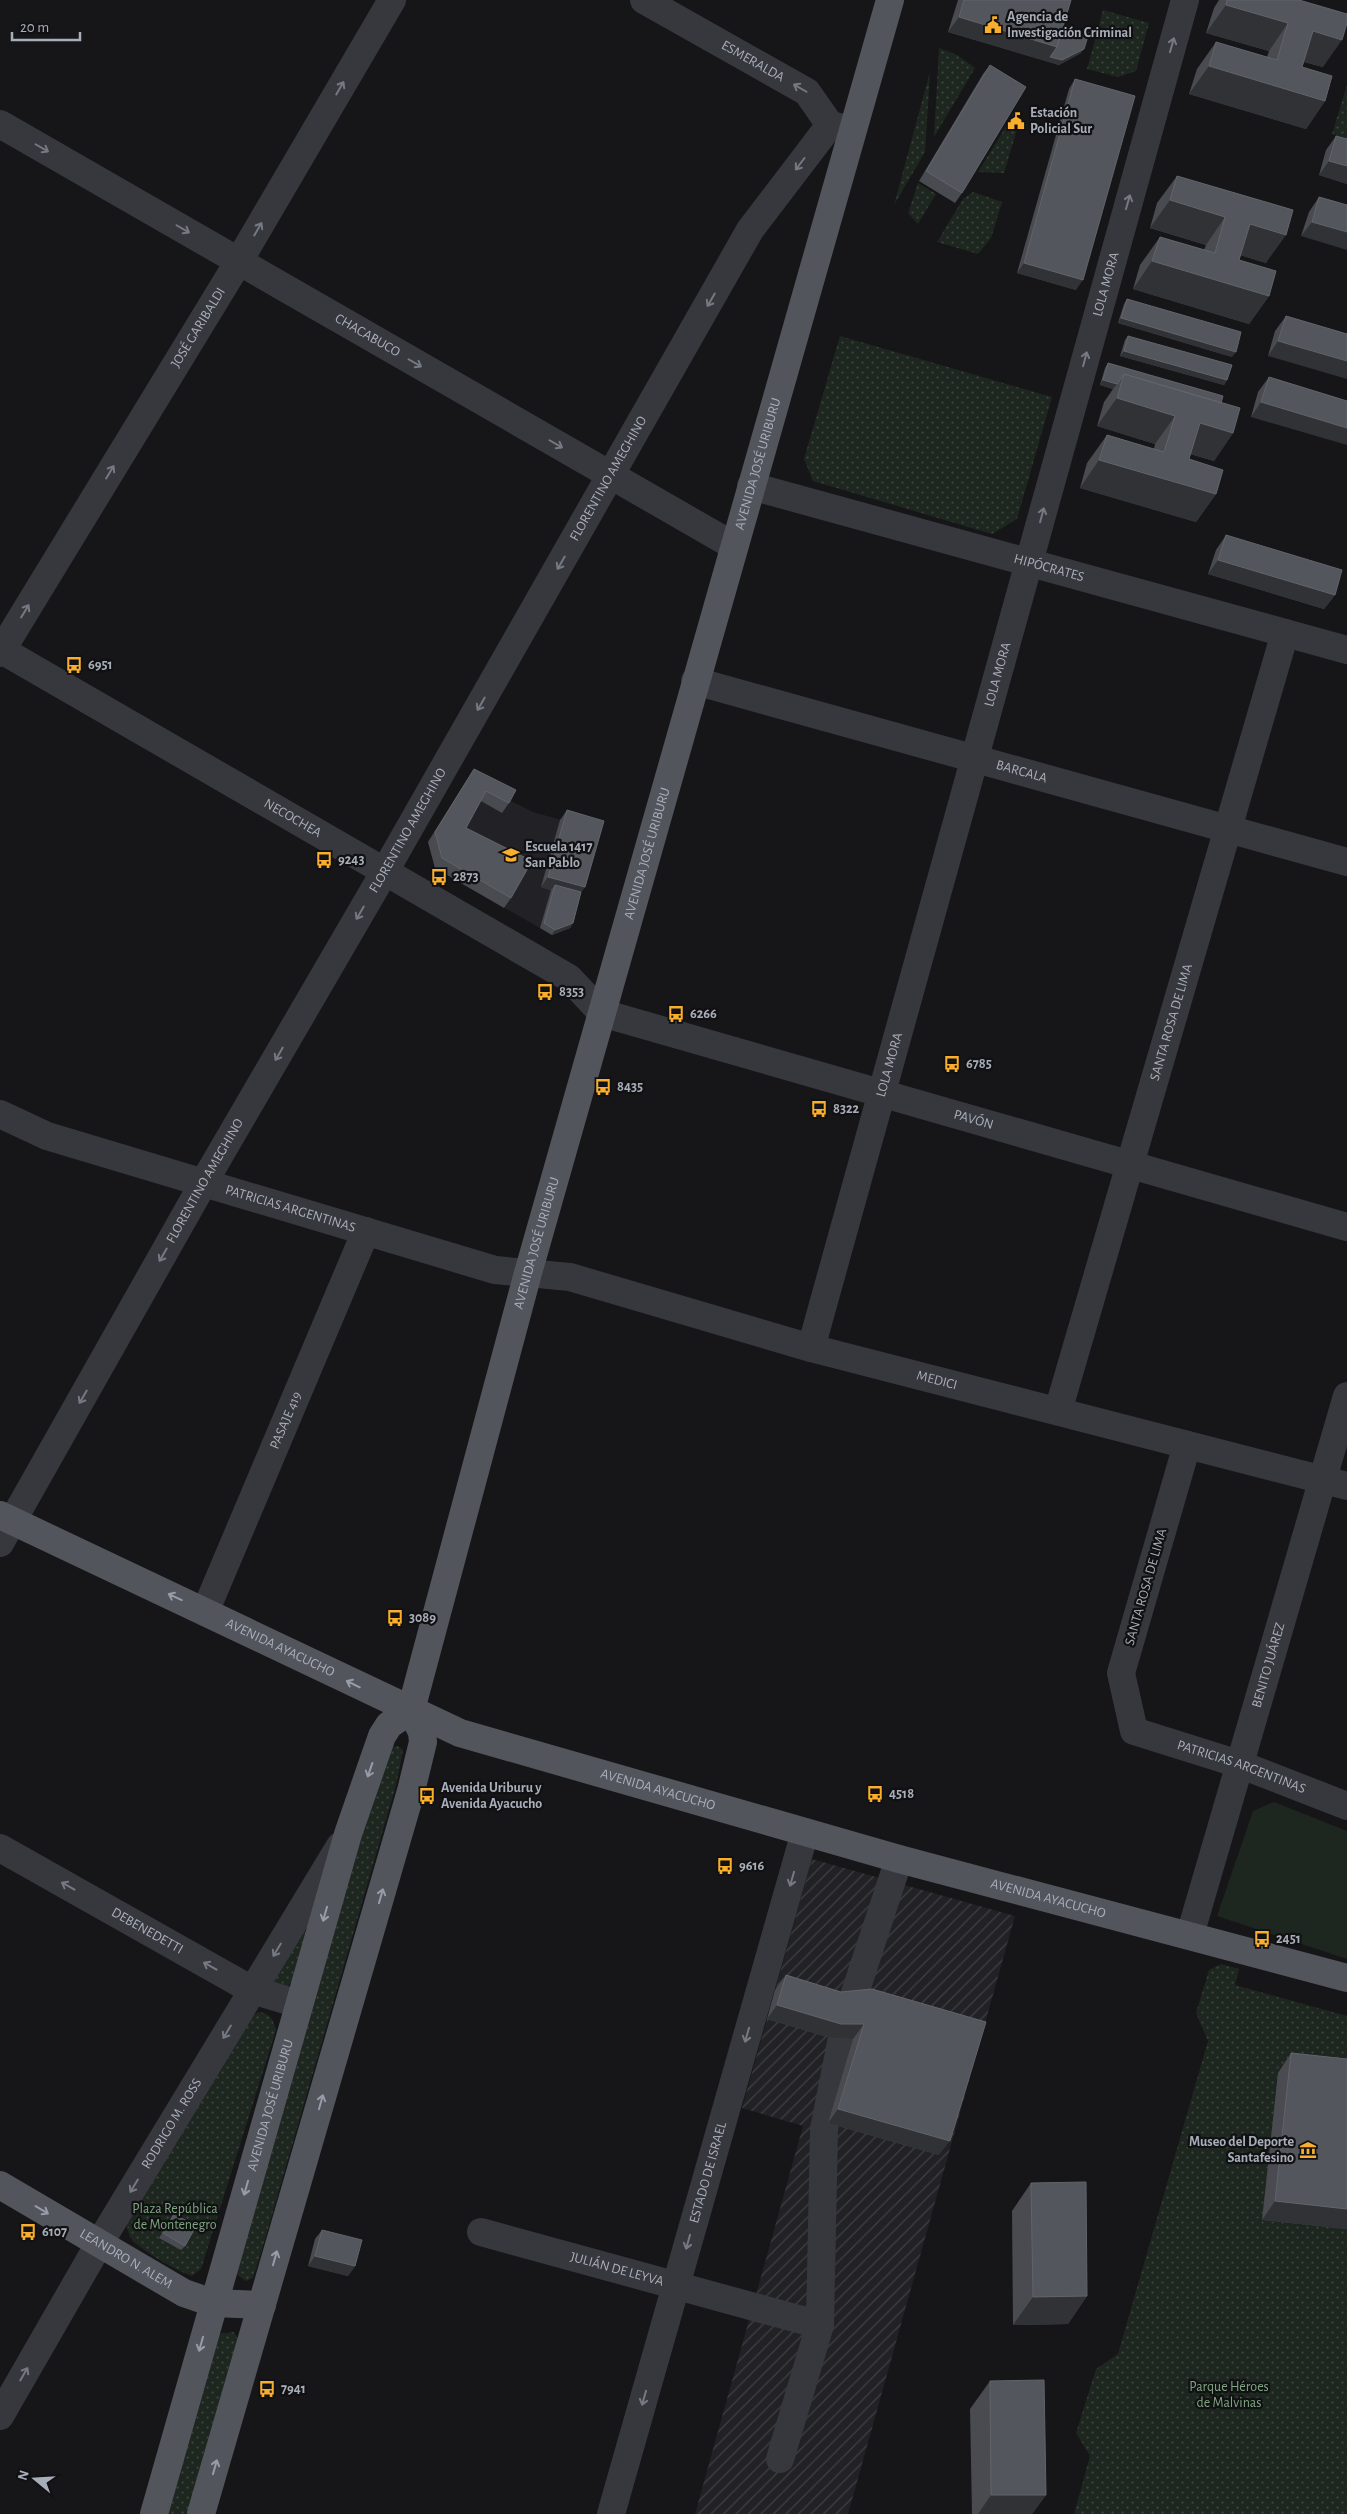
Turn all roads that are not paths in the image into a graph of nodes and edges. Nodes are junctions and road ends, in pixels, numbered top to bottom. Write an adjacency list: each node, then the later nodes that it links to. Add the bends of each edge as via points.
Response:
1 (392, 0): 7 (street, JOSÉ GARIBALDI, one-way to 1)
2 (644, 0): 6 (street, ESMERALDA, one-way to 2, via 807,92)
3 (890, 0): 6 (main road, AVENIDA JOSÉ URIBURU)
4 (1185, 0): 11 (street, LOLA MORA, one-way to 4)
5 (0, 124): 7 (street, CHACABUCO, one-way to 7)
6 (841, 128): 8 (street, FLORENTINO AMEGHINO, one-way to 8, via 750,230); 9 (main road, AVENIDA JOSÉ URIBURU)
7 (239, 262): 8 (street, CHACABUCO, one-way to 8); 13 (street, JOSÉ GARIBALDI, one-way to 7)
8 (611, 475): 10 (street, CHACABUCO); 19 (street, FLORENTINO AMEGHINO, one-way to 19)
9 (751, 486): 10 (main road, AVENIDA JOSÉ URIBURU); 11 (street, HIPÓCRATES)
10 (734, 546): 15 (main road, AVENIDA JOSÉ URIBURU)
11 (1029, 562): 12 (street, HIPÓCRATES); 16 (street, LOLA MORA)
12 (1285, 633): 14 (street, HIPÓCRATES); 17 (street, SANTA ROSA DE LIMA)
13 (1, 650): 19 (street, NECOCHEA)
14 (1347, 650)
15 (695, 682): 16 (street, BARCALA); 20 (main road, AVENIDA JOSÉ URIBURU)
16 (974, 759): 17 (street, BARCALA); 21 (street, LOLA MORA)
17 (1228, 829): 18 (street, BARCALA); 23 (street, SANTA ROSA DE LIMA)
18 (1347, 862)
19 (385, 871): 20 (street, NECOCHEA, via 570,978); 24 (street, FLORENTINO AMEGHINO, one-way to 24)
20 (602, 1013): 21 (street, PAVÓN); 27 (main road, AVENIDA JOSÉ URIBURU)
21 (882, 1094): 23 (street, PAVÓN); 28 (street, LOLA MORA)
22 (0, 1114): 24 (street, PATRICIAS ARGENTINAS, via 47,1136)
23 (1130, 1164): 25 (street, PAVÓN); 30 (street, SANTA ROSA DE LIMA)
24 (204, 1182): 26 (street, PATRICIAS ARGENTINAS); 33 (street, FLORENTINO AMEGHINO, one-way to 33)
25 (1347, 1227)
26 (366, 1231): 27 (street, PATRICIAS ARGENTINAS, via 495,1270); 34 (street, PASAJE 419)
27 (528, 1273): 28 (street, MEDICI, via 570,1277); 35 (main road, AVENIDA JOSÉ URIBURU)
28 (811, 1348): 30 (street, MEDICI)
29 (1347, 1396): 32 (street, BENITO JUÁREZ)
30 (1058, 1412): 31 (street, MEDICI)
31 (1187, 1444): 32 (street, MEDICI); 36 (street, SANTA ROSA DE LIMA, via 1121,1672)
32 (1335, 1483): 37 (street, BENITO JUÁREZ)
33 (4, 1526): 34 (main road, AVENIDA AYACUCHO, one-way to 33)
34 (205, 1612): 35 (main road, AVENIDA AYACUCHO, one-way to 34)
35 (404, 1707): 39 (main road, AVENIDA AYACUCHO, via 460,1733); 40 (main road, AVENIDA JOSÉ URIBURU, one-way to 40, via 382,1736); 54 (main road, one-way to 35, via 412,1791 423,1742 422,1732)
36 (1134, 1731): 37 (street, PATRICIAS ARGENTINAS)
37 (1239, 1764): 38 (street, PATRICIAS ARGENTINAS); 43 (street, BENITO JUÁREZ)
38 (1347, 1806)
39 (805, 1832): 42 (main road, AVENIDA AYACUCHO); 52 (street, ESTADO DE ISRAEL, one-way to 52)
40 (348, 1834): 45 (street, RODRIGO M. ROSS, one-way to 45); 46 (main road, AVENIDA JOSÉ URIBURU, one-way to 46)
41 (0, 1848): 45 (street, DEBENEDETTI, one-way to 41)
42 (899, 1859): 43 (main road, AVENIDA AYACUCHO); 47 (street)
43 (1190, 1935): 44 (main road, AVENIDA AYACUCHO)
44 (1347, 1978)
45 (252, 1990): 46 (street, DEBENEDETTI); 51 (street, RODRIGO M. ROSS, one-way to 51)
46 (299, 2004): 53 (main road, AVENIDA JOSÉ URIBURU, one-way to 53)
47 (851, 2005)
48 (842, 2038): 55 (street, via 824,2128)
49 (0, 2185): 51 (main road, LEANDRO N. ALEM, one-way to 51)
50 (482, 2232): 52 (street, JULIÁN DE LEYVA)
51 (99, 2244): 53 (main road, LEANDRO N. ALEM, via 184,2293); 56 (street, RODRIGO M. ROSS, one-way to 51)
52 (676, 2286): 55 (street, JULIÁN DE LEYVA); 60 (street, ESTADO DE ISRAEL, one-way to 60)
53 (213, 2303): 54 (main road, LEANDRO N. ALEM); 58 (main road, AVENIDA JOSÉ URIBURU, one-way to 58)
54 (262, 2305): 59 (main road, one-way to 54)
55 (820, 2325): 57 (street)
56 (0, 2416)
57 (780, 2460)
58 (154, 2514)
59 (201, 2514)
60 (611, 2514)

